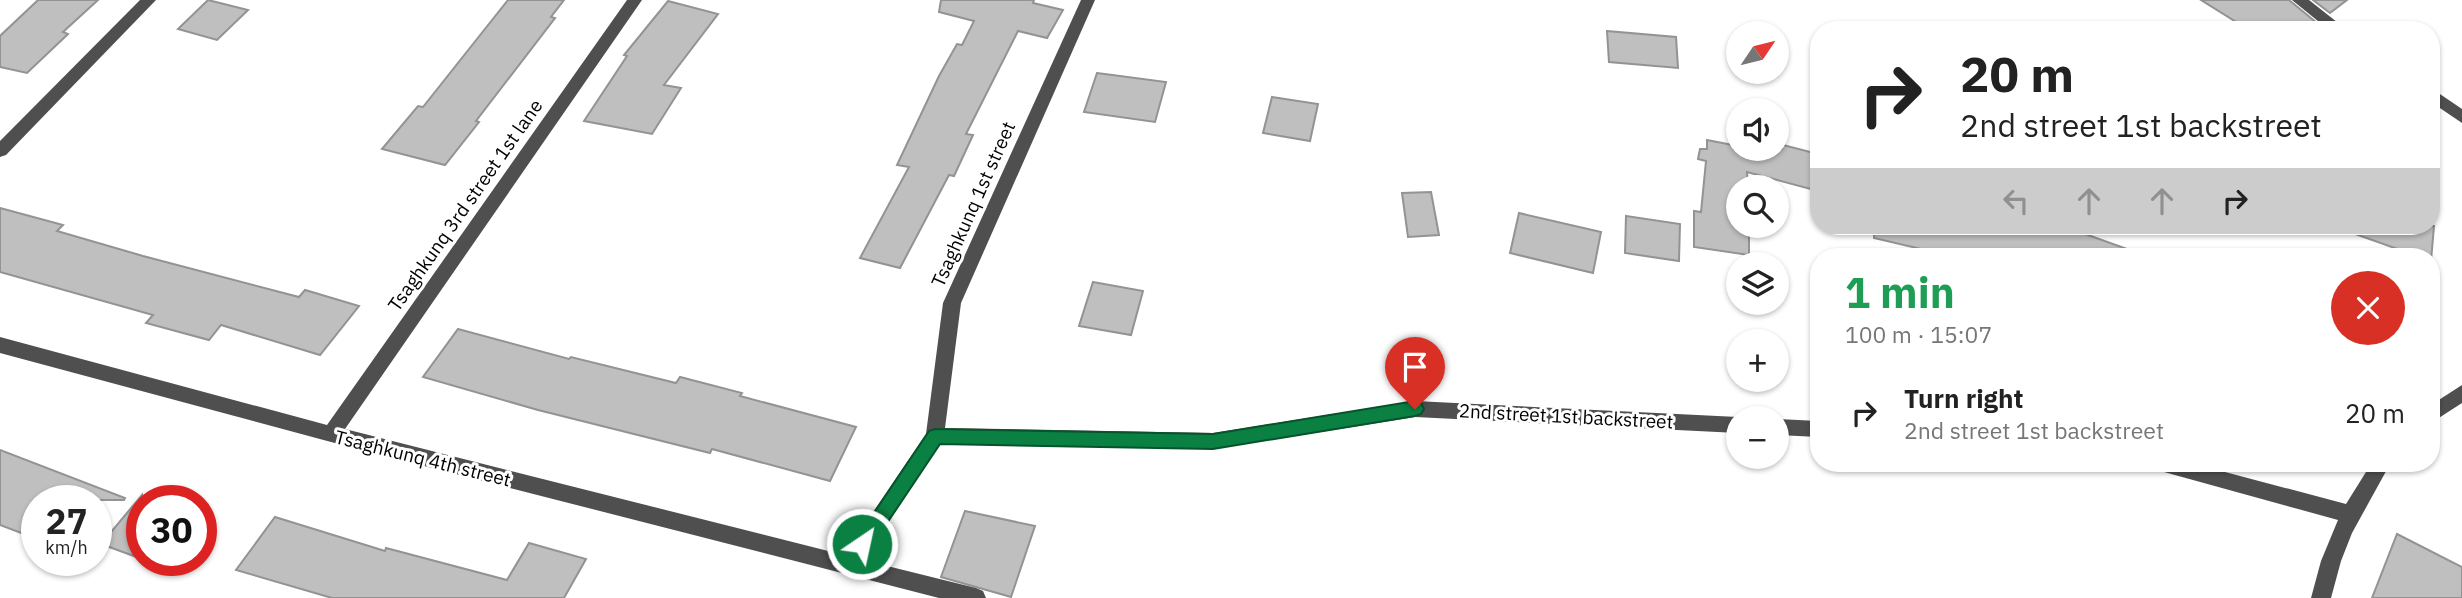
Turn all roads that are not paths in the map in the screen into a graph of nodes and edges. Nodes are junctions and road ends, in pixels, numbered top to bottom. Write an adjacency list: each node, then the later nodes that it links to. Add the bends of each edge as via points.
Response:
1 (149, 0): 8 (street)
2 (635, 0): 15 (street, Tsaghkunq 3rd street 1st lane)
3 (1088, 0): 16 (street, Tsaghkunq 1st street, via 952,303)
4 (2299, 0): 5 (street)
5 (2328, 21)
6 (2440, 101): 7 (street)
7 (2462, 117)
8 (0, 151)
9 (0, 345): 15 (street, Tsaghkunq 4th street)
10 (2462, 393): 11 (street)
11 (2440, 409)
12 (1726, 424): 16 (street, 2nd street 1st backstreet, via 1415,409 1213,441)
13 (1789, 428): 14 (street)
14 (1810, 429)
15 (331, 434): 20 (street, Tsaghkunq 4th street)
16 (935, 436): 20 (street)
17 (2194, 472): 19 (street)
18 (2376, 472): 19 (street)
19 (2349, 514): 22 (street)
20 (848, 566): 21 (street, Tsaghkunq 4th street)
21 (976, 598)
22 (2321, 598)

